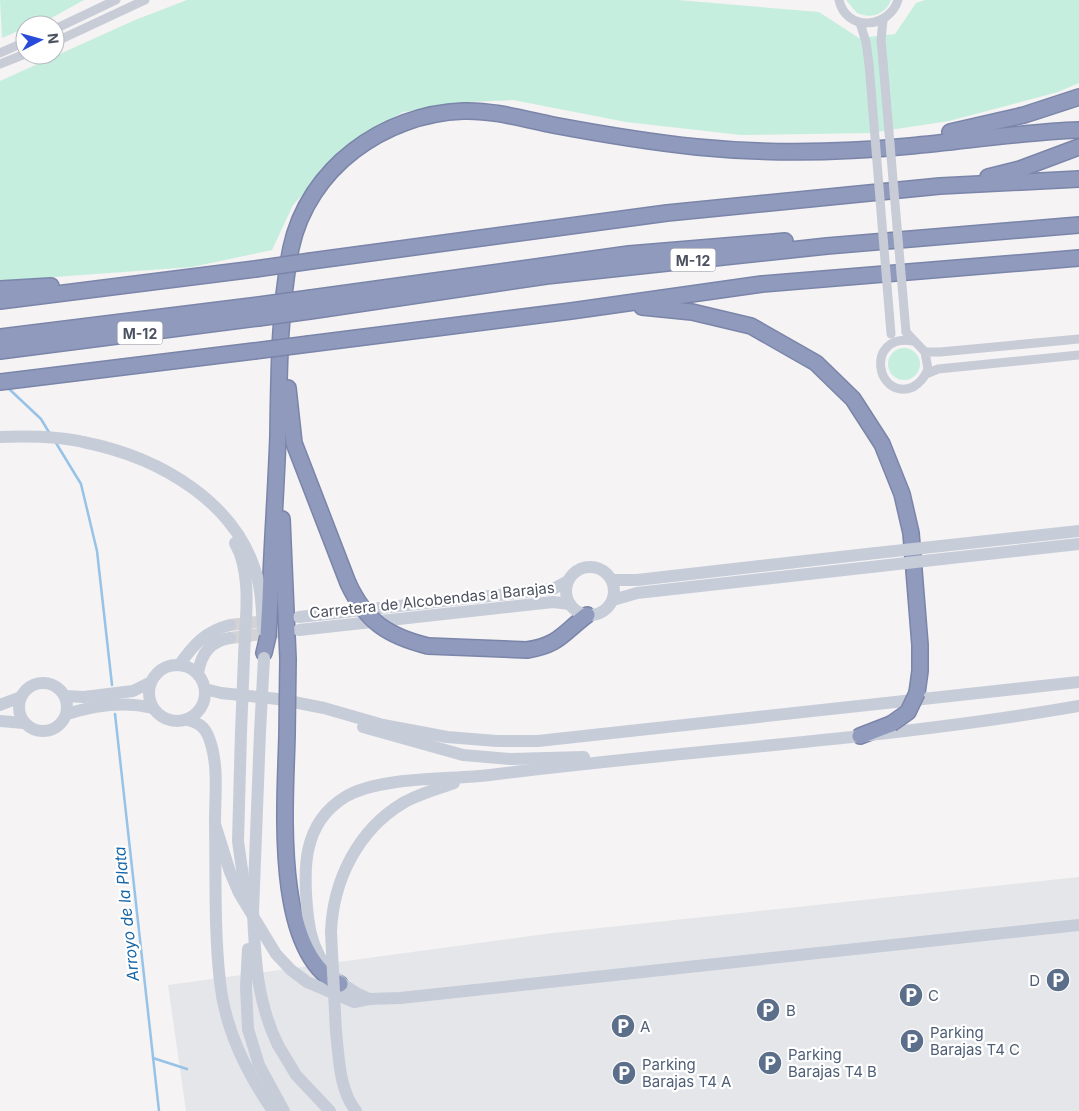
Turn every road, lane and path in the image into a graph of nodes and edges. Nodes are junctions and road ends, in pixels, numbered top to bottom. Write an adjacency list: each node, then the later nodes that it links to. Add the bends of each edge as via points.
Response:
1 (116, 0): 7 (street)
2 (145, 0): 8 (street)
3 (898, 0): 5 (street)
4 (837, 2): 6 (street, via 845,13)
5 (883, 20): 6 (street); 28 (street, bridge, via 883,62 906,332)
6 (860, 22): 30 (street, bridge, via 869,64 891,334)
7 (65, 24)
8 (65, 37)
9 (15, 46): 10 (street)
10 (0, 53)
11 (15, 58): 12 (street)
12 (0, 64)
13 (1079, 97): 16 (highway, via 991,123 911,140)
14 (1079, 130): 16 (highway, via 818,153)
15 (1079, 146): 18 (highway, via 1020,169)
16 (744, 150): 26 (highway, via 636,140 507,115 464,111 415,118 390,127 361,144 340,162 318,188 304,213 292,246)
17 (1079, 179): 18 (highway)
18 (940, 186): 21 (highway, bridge, via 667,213)
19 (1079, 225): 25 (highway, M-12, bridge, via 827,246 546,276)
20 (1079, 258): 24 (highway, M-12, via 762,284)
21 (128, 284): 22 (highway, via 113,282); 23 (highway)
22 (0, 289)
23 (0, 301)
24 (571, 311): 34 (highway, M-12, bridge); 62 (highway, bridge, via 644,307 692,312 751,326 816,363 853,399 882,444 902,494 911,533 920,645 917,693 908,712 891,724)
25 (258, 312): 29 (highway); 29 (highway, M-12, via 23,348)
26 (282, 329): 36 (highway); 45 (highway, bridge, via 294,443 348,583 368,616 403,640 428,646 527,650 557,642)
27 (1079, 339): 31 (street)
28 (913, 341): 30 (street, via 897,341); 31 (street)
29 (1, 342)
30 (889, 345): 33 (street, via 880,363 888,383 908,388 916,385)
31 (926, 352): 33 (street)
32 (1079, 355): 33 (street, via 938,369)
33 (926, 374)
34 (0, 382)
35 (0, 437): 37 (street, via 82,441 126,454 179,478)
36 (278, 442): 46 (highway, via 268,636); 68 (highway, bridge, via 288,659 285,860 299,931 318,970)
37 (210, 502): 46 (street, via 231,524 251,561 260,591); 66 (street, bridge, via 237,546 246,592 238,841 240,867)
38 (1079, 531): 40 (street)
39 (1079, 544): 40 (street)
40 (942, 553): 41 (street, bridge, via 876,553 637,580); 43 (street, bridge, via 880,566 637,593)
41 (612, 580): 42 (street, via 603,570 590,566 577,570); 43 (street)
42 (568, 581): 44 (street, via 566,593); 44 (street, Carretera de Alcobendas a Barajas, via 553,589 299,624 552,602)
43 (613, 600): 45 (street, via 603,612)
44 (570, 604): 45 (street)
45 (587, 615)
46 (264, 655): 66 (street, bridge)
47 (180, 664): 48 (street); 48 (street, via 204,635 216,628 230,631 210,646 201,659); 49 (street, via 158,672)
48 (198, 674): 51 (street)
49 (151, 682): 52 (street, via 133,691); 57 (street, via 149,695)
50 (1079, 682): 55 (street, via 538,741 447,738)
51 (206, 688): 55 (street); 59 (street, via 202,708)
52 (65, 696): 53 (street, via 58,688 38,684 28,688); 58 (street)
53 (21, 697): 54 (street); 61 (street, via 19,710)
54 (0, 705)
55 (304, 705): 63 (street, via 380,734 463,755 511,759 571,756)
56 (1079, 706): 62 (street, via 1011,718)
57 (153, 708): 58 (street, via 133,703 85,708); 59 (street, via 162,717)
58 (67, 714): 61 (street, via 55,729 45,732 35,731)
59 (188, 720): 65 (street, via 204,727 212,748)
60 (0, 721): 61 (street)
61 (24, 722)
62 (860, 736): 63 (street)
63 (616, 759): 64 (street)
64 (470, 777): 68 (street, via 362,789 343,798 311,837 304,868 308,922 324,964); 73 (street, bridge, via 405,802 378,822 357,848 340,881 330,932 336,1032 341,1074)
65 (215, 824): 66 (street, via 230,872); 70 (street, via 220,983 230,1035)
66 (252, 913): 69 (street, via 276,954 307,982 354,1002); 71 (street, bridge, via 246,987 248,1029 258,1065); 72 (street, bridge, via 257,977 268,1024 296,1075)
67 (1079, 925): 69 (street)
68 (340, 984): 69 (street)
69 (369, 999)
70 (273, 1111)
71 (284, 1111)
72 (330, 1111)
73 (356, 1111)

